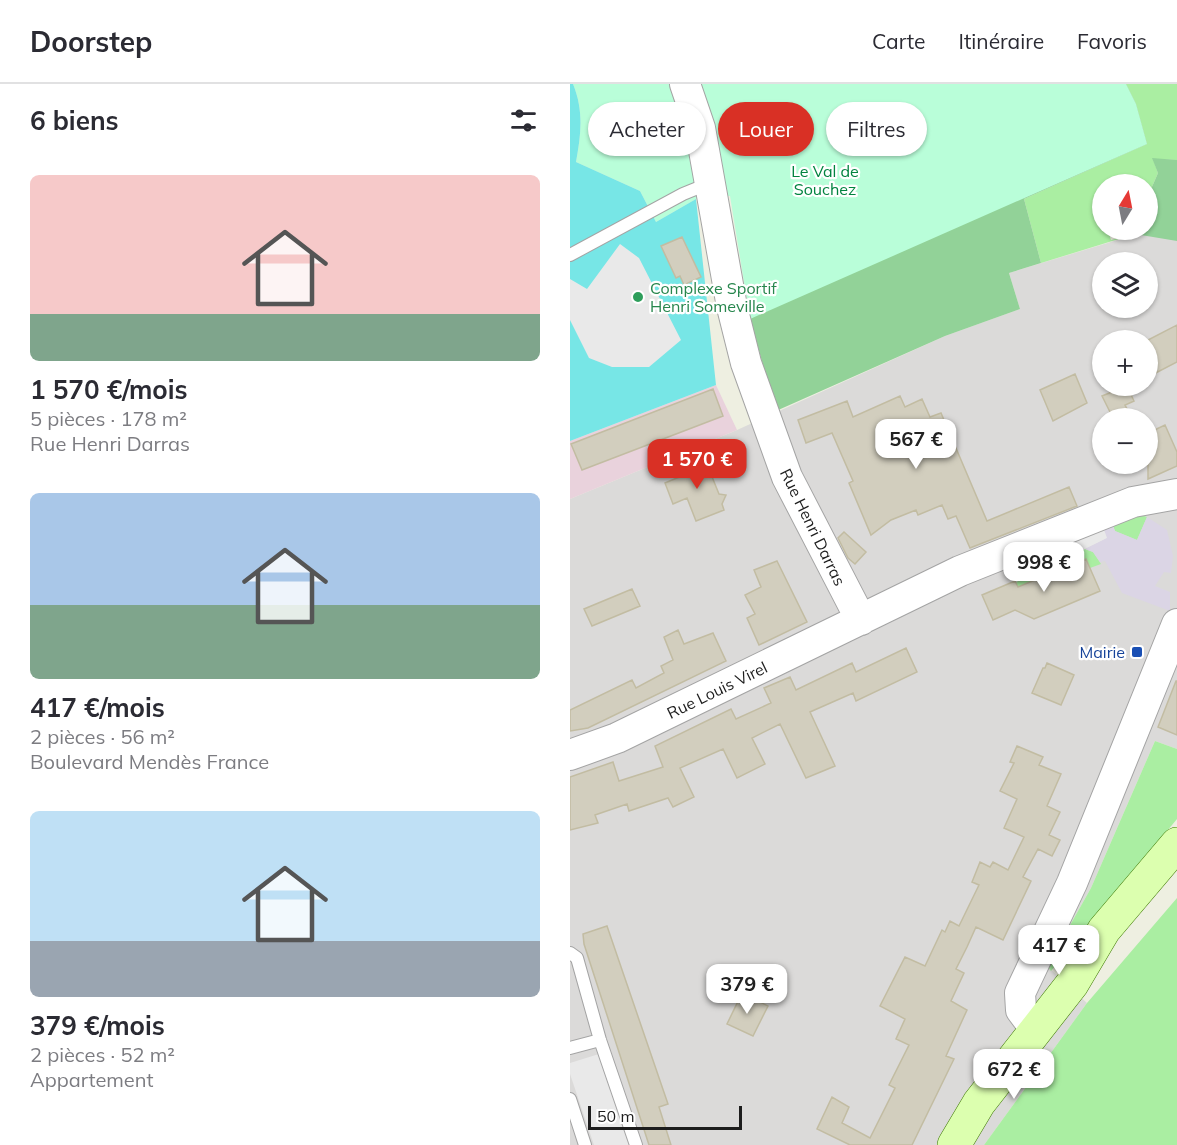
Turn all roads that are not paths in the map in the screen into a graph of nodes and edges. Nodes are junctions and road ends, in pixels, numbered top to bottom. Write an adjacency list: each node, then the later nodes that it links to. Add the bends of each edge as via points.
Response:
1 (685, 84): 2 (street, Rue Henri Darras)
2 (712, 183): 3 (lane, via 683,194); 5 (street, Rue Henri Darras, via 732,307 763,416 786,477)
3 (570, 255)
4 (1177, 494): 5 (street, Rue Louis Virel, via 1133,502 960,571)
5 (861, 620): 7 (street, Rue Louis Virel, via 617,738)
6 (1177, 624): 11 (street, via 1072,883 1020,993 1021,1010)
7 (570, 755)
8 (1177, 844): 11 (main road, via 1104,930)
9 (1177, 877): 11 (main road, via 1125,939)
10 (570, 953): 12 (lane, via 577,958)
11 (1054, 1006): 17 (main road, via 979,1103)
12 (600, 1040): 13 (lane); 16 (lane)
13 (570, 1048)
14 (570, 1099): 15 (lane)
15 (585, 1145)
16 (636, 1145)
17 (954, 1145)

